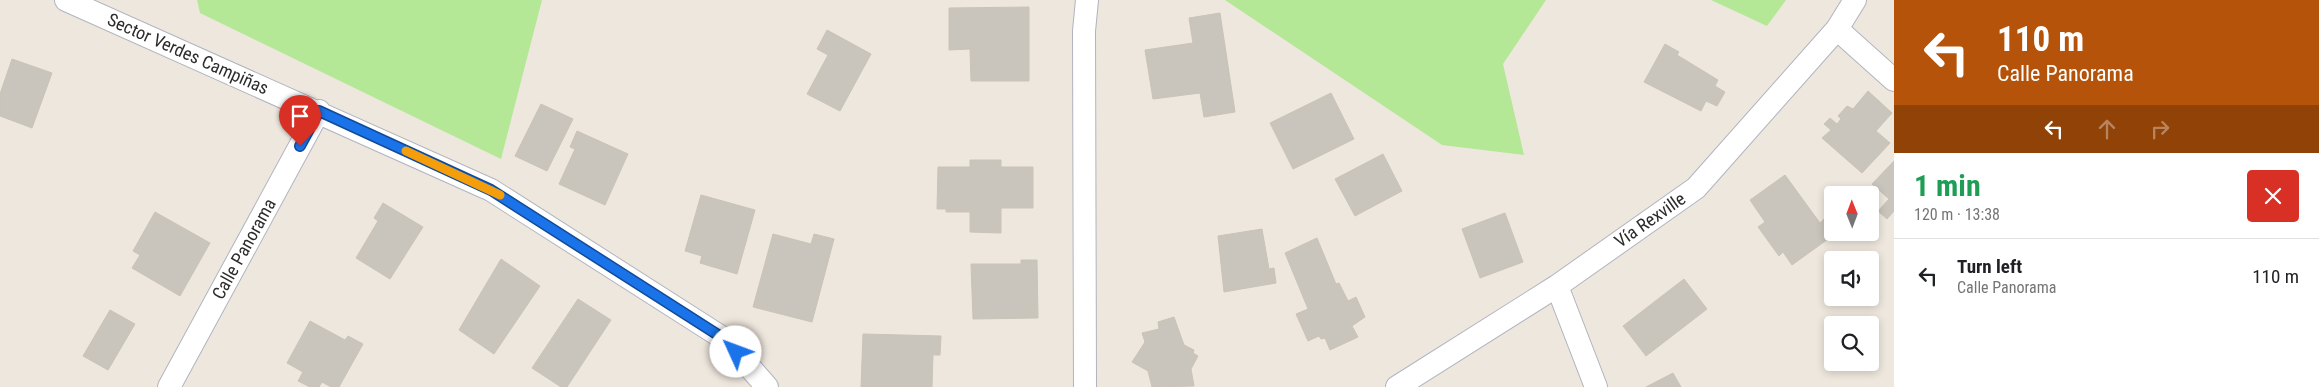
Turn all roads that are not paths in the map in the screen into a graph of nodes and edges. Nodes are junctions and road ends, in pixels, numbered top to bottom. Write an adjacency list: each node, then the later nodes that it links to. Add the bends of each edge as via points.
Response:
1 (66, 0): 6 (street, Sector Verdes Campiñas)
2 (1087, 0): 10 (street, via 1084,31)
3 (1855, 0): 4 (street, Vía Rexville)
4 (1836, 29): 5 (street); 7 (street, Vía Rexville, via 1696,188)
5 (1894, 80)
6 (319, 111): 8 (street, Calle Panorama); 9 (street, Sector Verdes Campiñas, via 491,190 726,340)
7 (1557, 286): 11 (street, Vía Rexville); 12 (street)
8 (169, 387)
9 (767, 387)
10 (1085, 387)
11 (1398, 387)
12 (1596, 387)

